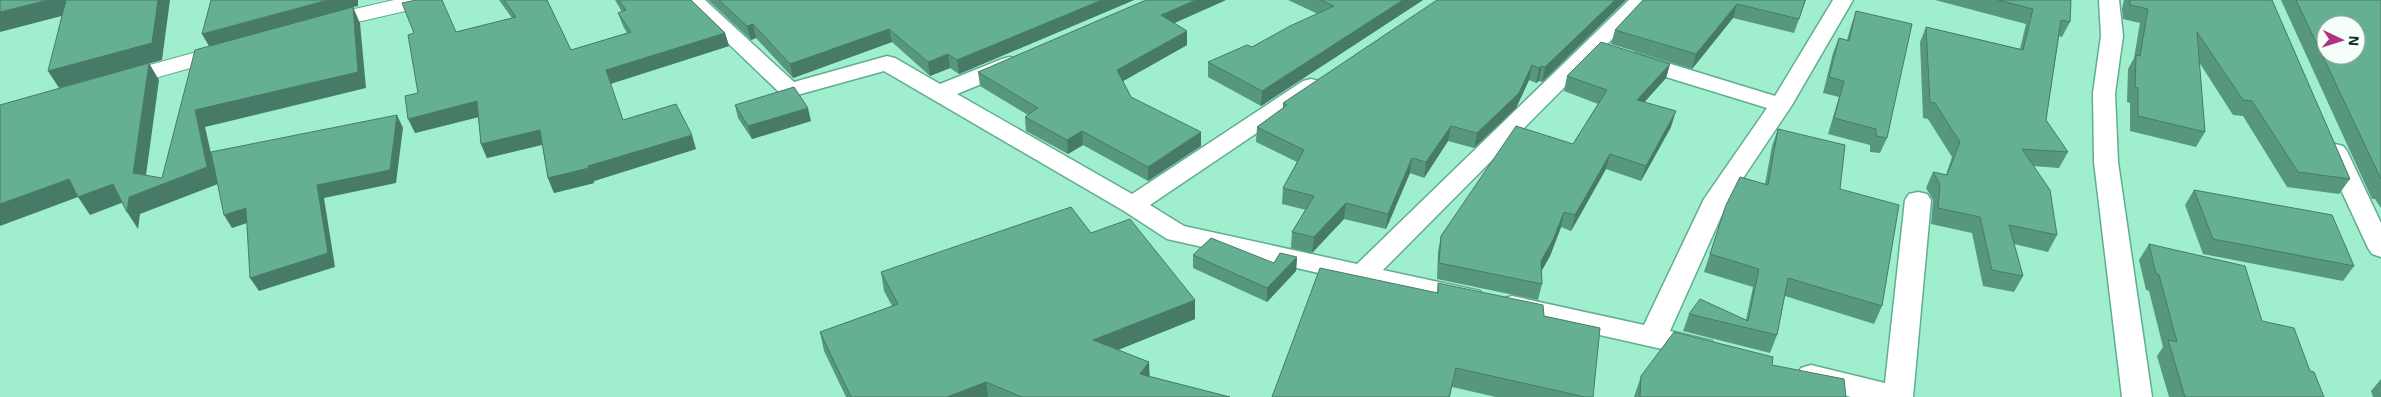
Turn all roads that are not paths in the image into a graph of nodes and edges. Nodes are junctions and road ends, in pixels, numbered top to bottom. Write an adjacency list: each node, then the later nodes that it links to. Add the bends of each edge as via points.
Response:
1 (423, 0): 6 (main road)
2 (693, 0): 12 (street, via 790,90 887,63)
3 (1642, 0): 8 (street)
4 (1843, 0): 13 (street)
5 (2109, 0): 23 (street, via 2112,36 2104,93 2106,162)
6 (298, 30)
7 (250, 44): 11 (main road)
8 (1593, 48): 13 (street); 18 (street)
9 (1029, 55): 12 (street)
10 (1332, 72): 16 (street)
11 (96, 88)
12 (939, 94): 16 (street)
13 (1780, 105): 19 (street, via 1717,199)
14 (2326, 131): 17 (street)
15 (1918, 200): 22 (street)
16 (1133, 205): 18 (street, via 1176,233)
17 (2381, 248)
18 (1362, 275): 19 (street)
19 (1653, 336): 20 (street)
20 (1721, 353)
21 (1788, 370): 22 (street)
22 (1896, 397)
23 (2137, 397)

